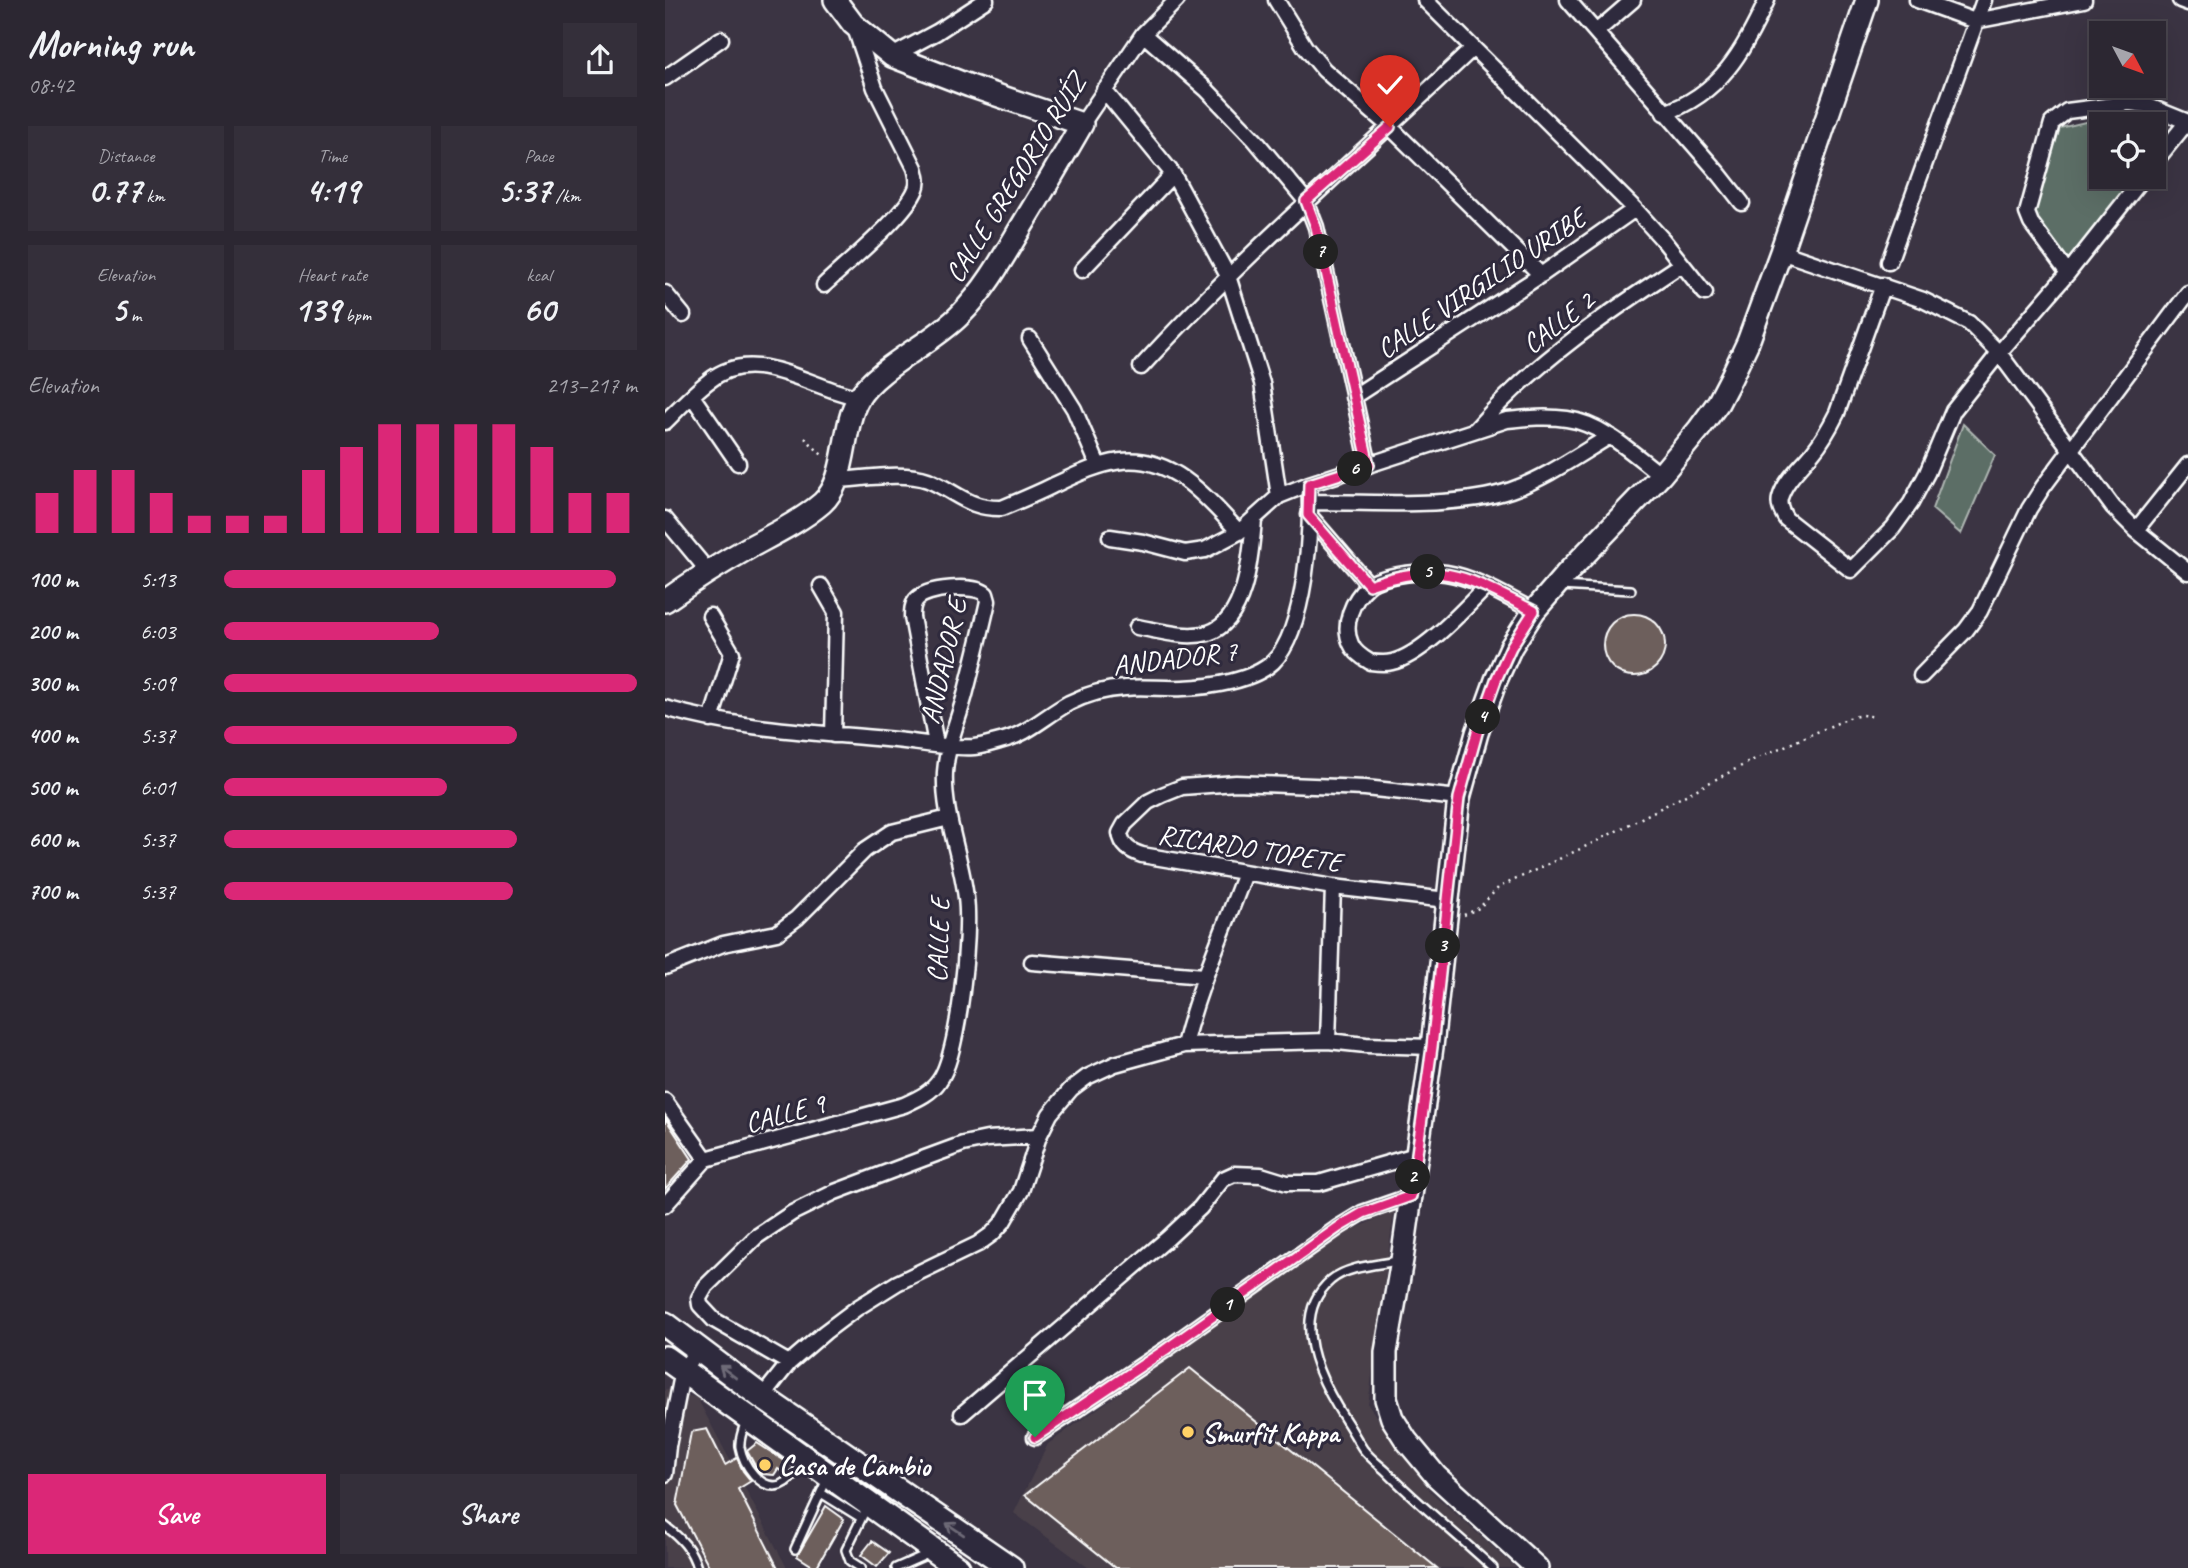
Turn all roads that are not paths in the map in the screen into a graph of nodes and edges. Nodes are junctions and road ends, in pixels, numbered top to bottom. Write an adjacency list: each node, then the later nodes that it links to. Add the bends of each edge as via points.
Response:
1 (835, 0): 16 (street)
2 (986, 0): 21 (street)
3 (1177, 0): 18 (street, CALLE GREGORIO RUÍZ)
4 (1276, 0): 27 (street, via 1324,70)
5 (1425, 0): 20 (street)
6 (1568, 0): 17 (street)
7 (1633, 0): 17 (street)
8 (1767, 0): 24 (street, via 1742,51 1710,89 1693,102)
9 (1867, 0): 34 (street)
10 (1917, 0): 15 (street)
11 (1984, 0): 15 (street)
12 (2084, 0): 15 (street)
13 (2180, 0): 14 (street)
14 (2188, 3)
15 (1975, 21): 35 (street)
16 (853, 24): 21 (street); 41 (street, via 875,88 918,182 909,203)
17 (1596, 32): 24 (street)
18 (1143, 34): 23 (street, CALLE GREGORIO RUÍZ); 31 (street, via 1206,89)
19 (722, 38): 22 (street)
20 (1473, 48): 27 (street); 33 (street)
21 (892, 56): 26 (street)
22 (665, 78)
23 (1104, 90): 26 (street, CALLE GREGORIO RUÍZ); 29 (street)
24 (1664, 113): 32 (street)
25 (2187, 122): 28 (street); 38 (street, via 2129,103 2067,111 2052,123 2027,213)
26 (1082, 124): 52 (street, CALLE GREGORIO RUÍZ, via 976,297 959,317 878,378)
27 (1390, 127): 31 (street); 39 (street)
28 (2166, 148)
29 (1173, 174): 37 (street); 40 (street)
30 (2134, 189): 38 (street)
31 (1306, 201): 40 (street); 51 (street, via 1316,227)
32 (1742, 203)
33 (1635, 209): 36 (street); 39 (street, CALLE VIRGILIO URIBE)
34 (1781, 252): 42 (street); 62 (street, via 1723,394)
35 (1888, 262)
36 (1682, 264): 44 (street); 54 (street, CALLE 2, via 1543,363)
37 (1082, 270)
38 (2068, 273): 48 (street)
39 (1541, 275): 51 (street, CALLE VIRGILIO URIBE)
40 (1228, 276): 49 (street); 64 (street, via 1262,383)
41 (824, 285)
42 (1883, 285): 48 (street, via 1969,323); 48 (street, via 1837,413 1780,499 1786,519 1851,570 1911,503 1954,411)
43 (665, 293): 46 (street)
44 (1705, 293)
45 (2188, 293): 56 (street)
46 (683, 315)
47 (1030, 339): 58 (street, via 1074,409)
48 (1999, 353): 56 (street)
49 (1141, 367)
50 (692, 396): 52 (street, via 725,371 749,366 784,371); 53 (street); 57 (street)
51 (1353, 397): 59 (street)
52 (859, 398): 61 (street, CALLE GREGORIO RUÍZ)
53 (665, 422)
54 (1475, 430): 55 (street, via 1537,417 1570,419); 59 (street)
55 (1609, 436): 62 (street); 65 (street, via 1539,478 1490,496)
56 (2071, 448): 68 (street); 82 (street, via 2029,509 1980,611)
57 (738, 463)
58 (1098, 465): 61 (street, via 1002,508 971,503 927,480 909,476); 69 (street, via 1145,461 1166,468 1201,492)
59 (1369, 465): 63 (street)
60 (2188, 465): 68 (street)
61 (837, 475): 71 (street, CALLE GREGORIO RUÍZ, via 831,493 815,508)
62 (1661, 475): 75 (street)
63 (1309, 484): 64 (street); 65 (street, ANDADOR 7)
64 (1279, 496): 67 (street)
65 (1309, 509): 73 (street); 86 (street, ANDADOR 7, via 1308,561 1298,606 1284,647 1269,666 1222,684 1104,691 1069,703 1017,737 974,747)
66 (665, 519): 71 (street)
67 (1254, 520): 69 (street); 81 (street, via 1250,563 1240,598 1221,625 1194,635)
68 (2136, 530): 72 (street)
69 (1239, 532): 70 (street, via 1205,550 1185,553)
70 (1110, 537)
71 (708, 571): 78 (street, CALLE GREGORIO RUÍZ)
72 (2188, 572)
73 (1369, 585): 76 (street, via 1420,572 1445,573); 76 (street, via 1354,604 1347,631 1351,646 1360,655 1383,664 1424,645)
74 (821, 586): 85 (street, via 835,612)
75 (1556, 586): 77 (lane); 79 (street)
76 (1486, 587): 79 (street)
77 (1631, 590)
78 (665, 601)
79 (1534, 611): 87 (street, via 1496,680)
80 (710, 615): 84 (street, via 732,653)
81 (1137, 627)
82 (1921, 676)
83 (665, 708): 84 (street, ANDADOR 7)
84 (711, 720): 85 (street, ANDADOR 7)
85 (833, 735): 86 (street, ANDADOR 7)
86 (942, 745): 86 (street, ANDADOR E, via 967,685 988,597 980,589 938,589 921,596 912,607); 88 (street, CALLE E)
87 (1459, 798): 89 (street, RICARDO TOPETE, via 1352,787 1236,783 1182,787 1148,802 1119,833 1132,852); 91 (street)
88 (949, 818): 93 (street, via 892,832 865,850 777,933 723,944); 98 (street, CALLE E, via 967,900 968,934 952,1049 945,1071)
89 (1245, 873): 90 (street, RICARDO TOPETE); 94 (street)
90 (1333, 887): 91 (street, RICARDO TOPETE); 95 (street)
91 (1447, 907): 97 (street)
92 (1032, 962): 94 (street)
93 (665, 967)
94 (1204, 976): 96 (street)
95 (1328, 1041): 96 (street); 97 (street)
96 (1184, 1045): 100 (street, via 1115,1064 1087,1077 1061,1098)
97 (1432, 1047): 101 (street)
98 (932, 1089): 102 (street, CALLE 9, via 904,1105)
99 (665, 1101): 102 (street)
100 (1038, 1136): 108 (street, via 1021,1191 992,1234 877,1295); 108 (street, via 963,1144 813,1202 756,1237 706,1286 700,1306 714,1320)
101 (1416, 1154): 103 (street); 111 (street, via 1319,1183 1287,1183 1247,1173 1223,1180 1168,1238)
102 (706, 1159): 104 (street)
103 (1411, 1196): 105 (street); 113 (street, via 1339,1227)
104 (665, 1205)
105 (1402, 1260): 126 (lane, via 1344,1273 1322,1292 1312,1312 1317,1369 1363,1449); 127 (street, via 1386,1352 1386,1399 1392,1418 1436,1476)
106 (665, 1324): 107 (main road)
107 (698, 1349): 109 (street); 110 (main road, one-way to 107)
108 (789, 1363): 110 (street)
109 (674, 1364): 112 (main road); 115 (street)
110 (762, 1397): 125 (main road, one-way to 110)
111 (962, 1414)
112 (748, 1416): 114 (main road); 114 (lane, via 740,1446 756,1479 779,1486)
113 (1035, 1437)
114 (806, 1460): 116 (main road)
115 (665, 1474)
116 (824, 1485): 117 (main road); 119 (lane)
117 (864, 1512): 120 (main road); 122 (lane, via 846,1550 850,1561)
118 (665, 1526): 121 (lane, via 688,1546)
119 (795, 1549)
120 (934, 1551): 123 (lane); 124 (main road)
121 (697, 1568)
122 (862, 1568)
123 (896, 1568)
124 (958, 1568)
125 (1011, 1568)
126 (1493, 1568)
127 (1537, 1568)

